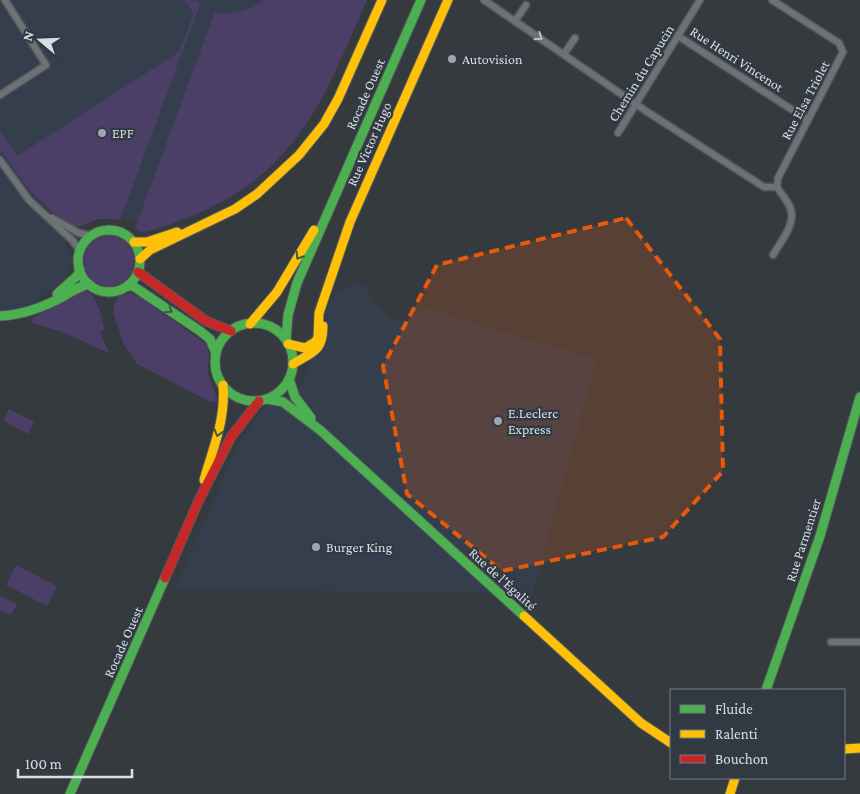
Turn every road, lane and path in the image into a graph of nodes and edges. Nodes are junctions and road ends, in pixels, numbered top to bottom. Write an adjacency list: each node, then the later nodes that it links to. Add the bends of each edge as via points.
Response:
1 (5, 0): 13 (street, via 46,65)
2 (382, 0): 21 (street, via 324,124 299,155 257,194)
3 (421, 0): 19 (street, Rocade Ouest)
4 (448, 0): 31 (street, Rue Victor Hugo, via 350,222)
5 (484, 0): 9 (street)
6 (700, 0): 10 (street, Chemin du Capucin)
7 (772, 0): 15 (street, Rue Elsa Triolet, via 846,49)
8 (526, 5): 9 (street)
9 (515, 21): 12 (street, one-way to 12)
10 (678, 36): 14 (street, Chemin du Capucin); 15 (street, Rue Henri Vincenot)
11 (575, 38): 12 (street)
12 (564, 54): 14 (street)
13 (0, 96)
14 (636, 104): 16 (street, Chemin du Capucin); 18 (street, via 764,187)
15 (808, 120): 18 (street, Rue Elsa Triolet, via 781,170)
16 (618, 133)
17 (0, 160): 20 (street)
18 (777, 187): 25 (street, via 792,216)
19 (333, 199): 34 (street, Rocade Ouest, one-way to 34, via 274,295); 36 (street, Rocade Ouest, via 288,306)
20 (40, 211): 22 (street, via 79,233); 24 (street)
21 (211, 221): 23 (street, via 147,242); 26 (street, via 150,250)
22 (92, 236): 23 (street, via 110,230); 24 (street)
23 (134, 242): 26 (street)
24 (80, 251): 27 (street)
25 (773, 255)
26 (140, 259): 28 (street)
27 (80, 270): 29 (street); 32 (street)
28 (138, 272): 30 (street); 35 (street, via 206,321)
29 (89, 284): 30 (street, via 107,292); 32 (street)
30 (128, 286): 37 (street, one-way to 37, via 133,286 200,331 210,339)
31 (323, 303): 36 (street, Rue Victor Hugo, via 315,342 304,348); 38 (street, Rue Victor Hugo, via 324,338 321,345)
32 (46, 304): 33 (street, via 22,315)
33 (0, 316)
34 (250, 324): 35 (street); 36 (street, via 270,327)
35 (231, 331): 37 (street)
36 (287, 342): 38 (street)
37 (216, 353): 40 (street, via 215,366)
38 (293, 364): 39 (street)
39 (289, 379): 42 (street, via 276,394); 44 (street, via 295,397)
40 (223, 385): 42 (street, via 238,398); 45 (street, Rocade Ouest, one-way to 45, via 223,416)
41 (860, 397): 43 (street, Rue Parmentier)
42 (263, 400): 44 (street, via 283,402); 45 (street, Rocade Ouest, via 231,437)
43 (856, 423): 48 (street, Rue Parmentier)
44 (320, 430): 49 (street, Rue de l'Égalité, via 641,723)
45 (199, 500): 53 (street, Rocade Ouest)
46 (831, 642): 47 (street)
47 (860, 642)
48 (766, 689)
49 (670, 742)
50 (860, 748): 51 (street)
51 (845, 749)
52 (735, 779): 54 (street)
53 (70, 794)
54 (730, 794)

